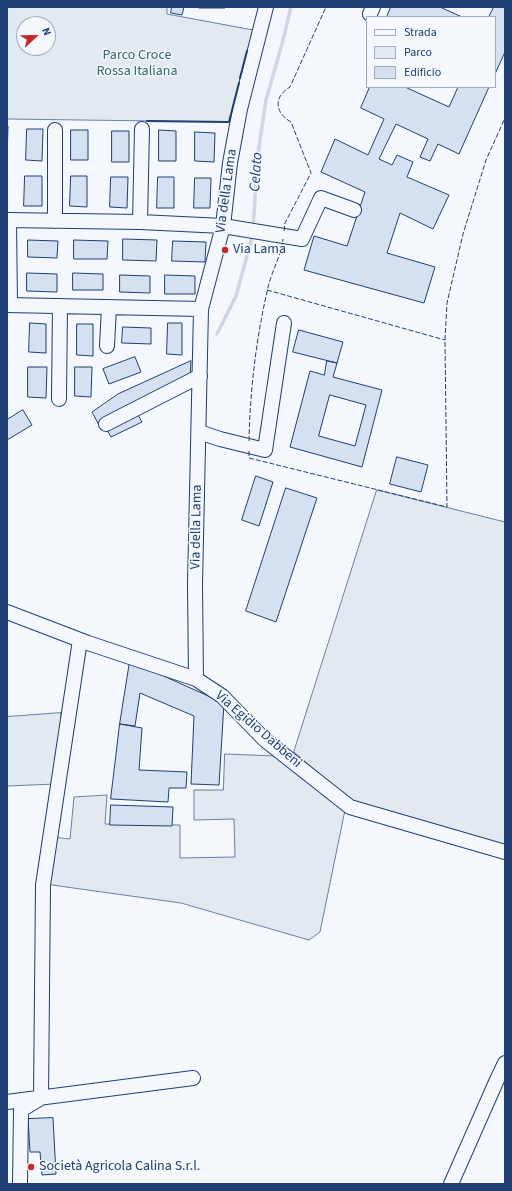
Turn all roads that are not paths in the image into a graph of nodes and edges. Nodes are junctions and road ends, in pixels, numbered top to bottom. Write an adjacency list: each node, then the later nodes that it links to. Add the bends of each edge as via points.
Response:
1 (266, 7): 8 (street, Via della Lama, via 238,117)
2 (142, 129): 7 (street)
3 (55, 130): 6 (street)
4 (354, 210): 8 (street, via 321,198 302,239)
5 (8, 220): 6 (street); 9 (street)
6 (55, 221): 7 (street)
7 (140, 222): 8 (street)
8 (223, 226): 12 (street, Via della Lama)
9 (8, 305): 10 (street)
10 (60, 306): 11 (street); 16 (street)
11 (109, 307): 12 (street); 14 (street)
12 (201, 309): 15 (street, Via della Lama)
13 (284, 323): 18 (street, via 264,450)
14 (107, 346)
15 (200, 376): 17 (street); 18 (street, Via della Lama)
16 (59, 399)
17 (106, 424)
18 (199, 432): 21 (street, Via della Lama, via 195,584)
19 (7, 612): 20 (street, Via Egidio Dabbeni)
20 (80, 640): 21 (street, Via Egidio Dabbeni); 25 (street, via 43,885)
21 (196, 679): 22 (street, Via Egidio Dabbeni, via 222,696 265,740 350,807)
22 (505, 852)
23 (505, 1063): 28 (street)
24 (193, 1078): 25 (street)
25 (41, 1098): 26 (street); 27 (street, via 20,1110)
26 (7, 1102)
27 (20, 1184)
28 (451, 1184)

